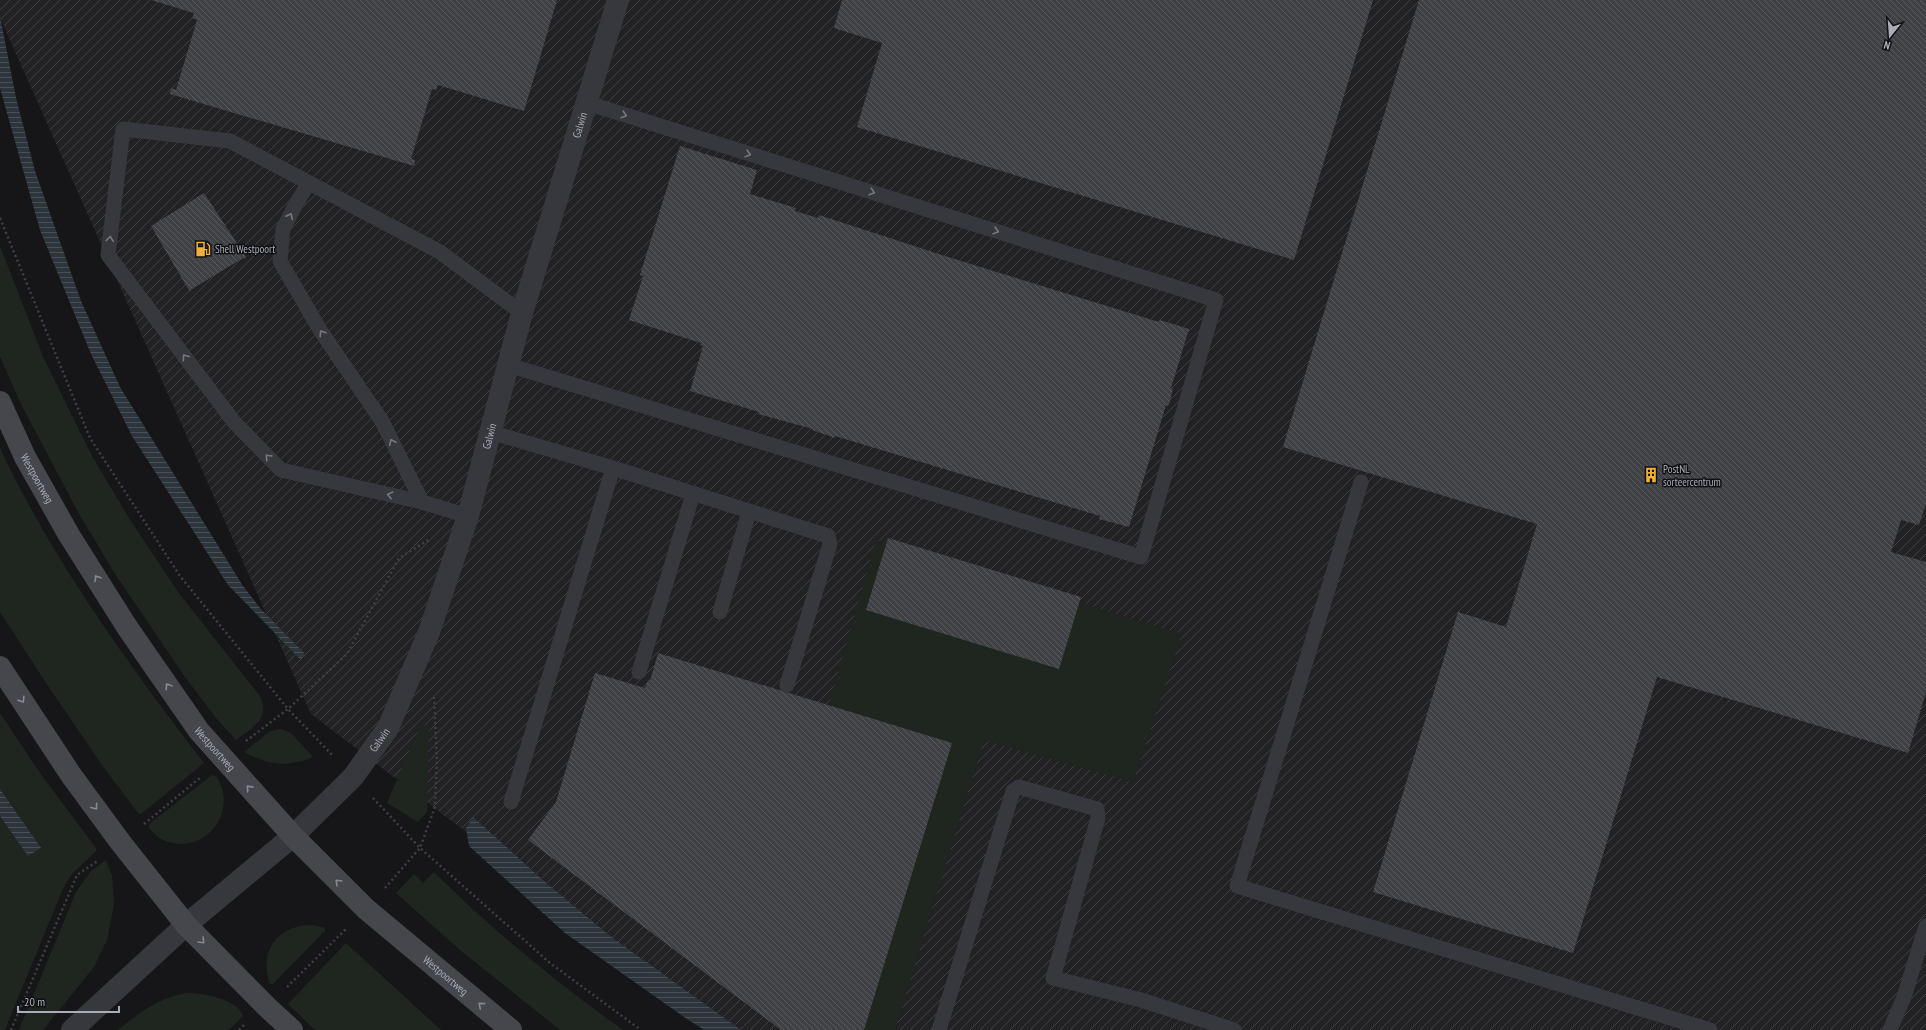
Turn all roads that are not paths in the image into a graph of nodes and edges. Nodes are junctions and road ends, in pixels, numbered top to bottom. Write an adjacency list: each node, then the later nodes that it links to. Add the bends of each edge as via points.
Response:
1 (618, 0): 2 (street, Galwin)
2 (587, 103): 4 (street, Galwin); 5 (lane, one-way to 5, via 1216,300 1141,557)
3 (309, 183): 4 (lane, via 440,252); 11 (lane, one-way to 3, via 382,421 320,330 280,261 283,229); 11 (lane, one-way to 3, via 281,470 234,422 108,255 123,129 230,141)
4 (522, 313): 5 (street, Galwin)
5 (508, 366): 7 (street, Galwin)
6 (0, 402): 19 (main road, Westpoortweg, one-way to 6, via 199,731 128,627 69,534 25,457)
7 (490, 432): 8 (lane); 13 (street, Galwin)
8 (614, 468): 10 (lane); 18 (lane)
9 (1361, 482): 27 (lane, via 1237,886)
10 (693, 494): 12 (lane); 16 (lane)
11 (422, 502): 13 (lane)
12 (750, 512): 14 (lane); 17 (lane, via 828,536 830,544)
13 (468, 516): 19 (street, Galwin, via 429,632 388,728 353,777)
14 (720, 612)
15 (0, 667): 20 (main road, one-way to 20, via 71,774 121,843)
16 (639, 672)
17 (787, 685)
18 (511, 802)
19 (293, 836): 20 (street, Galwin); 24 (main road, Westpoortweg, one-way to 19, via 366,909)
20 (186, 925): 22 (street); 23 (main road, one-way to 23)
21 (1926, 926): 28 (lane, via 1904,997)
22 (72, 1030)
23 (292, 1030)
24 (511, 1030)
25 (939, 1030): 26 (lane, via 1013,791 1019,787 1097,809 1098,818 1053,978 1141,1000)
26 (1234, 1030)
27 (1710, 1030)
28 (1890, 1030)

